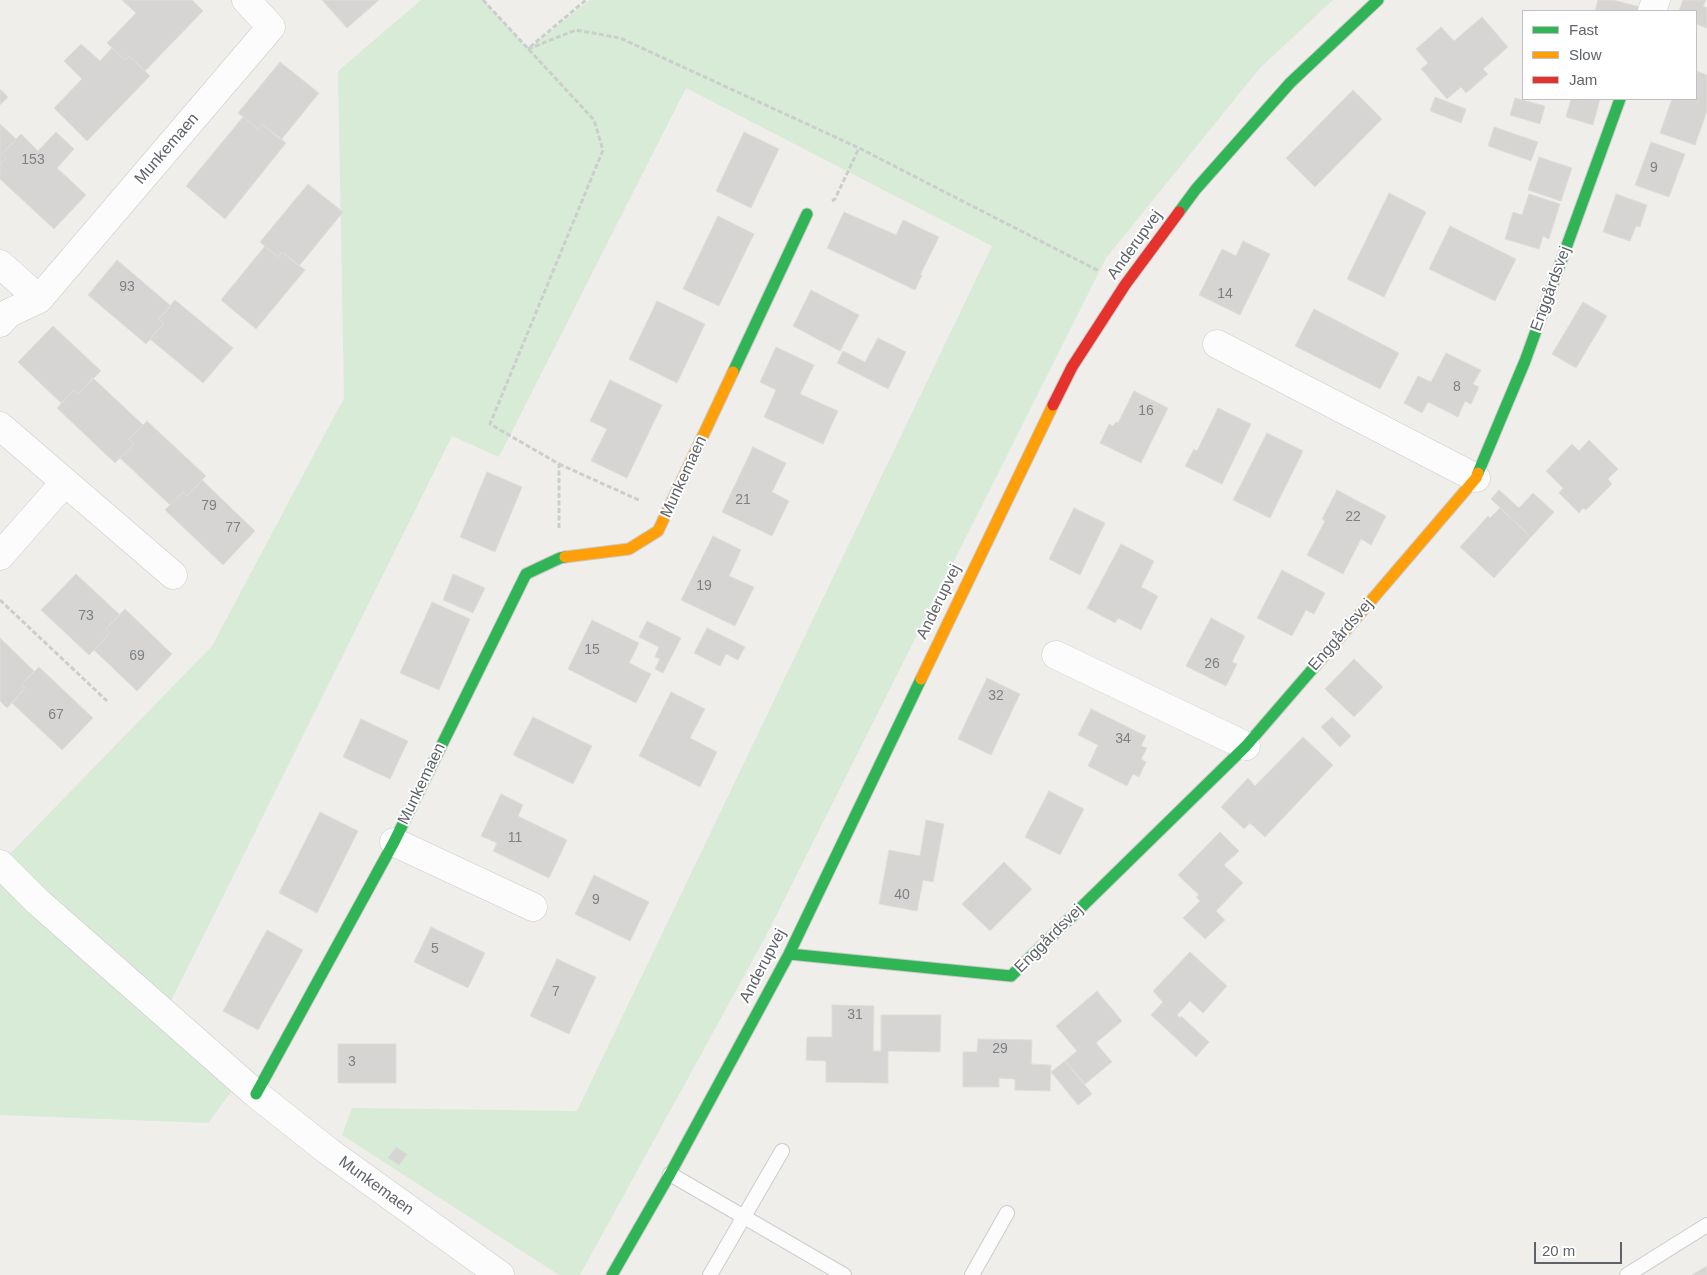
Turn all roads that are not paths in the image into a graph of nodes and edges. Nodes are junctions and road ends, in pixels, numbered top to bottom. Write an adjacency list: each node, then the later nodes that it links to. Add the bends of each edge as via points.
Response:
1 (246, 0): 6 (street, Munkemaen, via 271,27)
2 (1378, 0): 19 (street, Anderupvej, via 1290,83 1196,189 1125,285 1072,366)
3 (1620, 100): 10 (street, Enggårdsvej, via 1525,361)
4 (807, 214): 16 (street, Munkemaen, via 658,531 629,549 560,558 526,574)
5 (0, 264): 6 (street)
6 (39, 299): 7 (street, Munkemaen, via 8,313)
7 (0, 323)
8 (1217, 344): 10 (street)
9 (0, 426): 11 (street)
10 (1476, 478): 15 (street, Enggårdsvej)
11 (66, 482): 12 (street); 13 (street)
12 (0, 556)
13 (173, 575)
14 (1056, 655): 15 (street)
15 (1246, 746): 19 (street, Enggårdsvej, via 1011,976)
16 (394, 842): 18 (street, Munkemaen); 20 (street, Munkemaen)
17 (0, 864): 20 (street, Munkemaen, via 44,907)
18 (533, 907)
19 (789, 954): 22 (street, Anderupvej)
20 (256, 1094): 26 (street, Munkemaen, via 335,1156)
21 (782, 1151): 24 (lane)
22 (670, 1174): 24 (lane); 27 (street, Anderupvej)
23 (1007, 1213): 30 (lane)
24 (744, 1217): 28 (lane); 29 (lane)
25 (1707, 1225): 31 (lane)
26 (500, 1275)
27 (612, 1275)
28 (710, 1275)
29 (844, 1275)
30 (972, 1275)
31 (1627, 1275)

